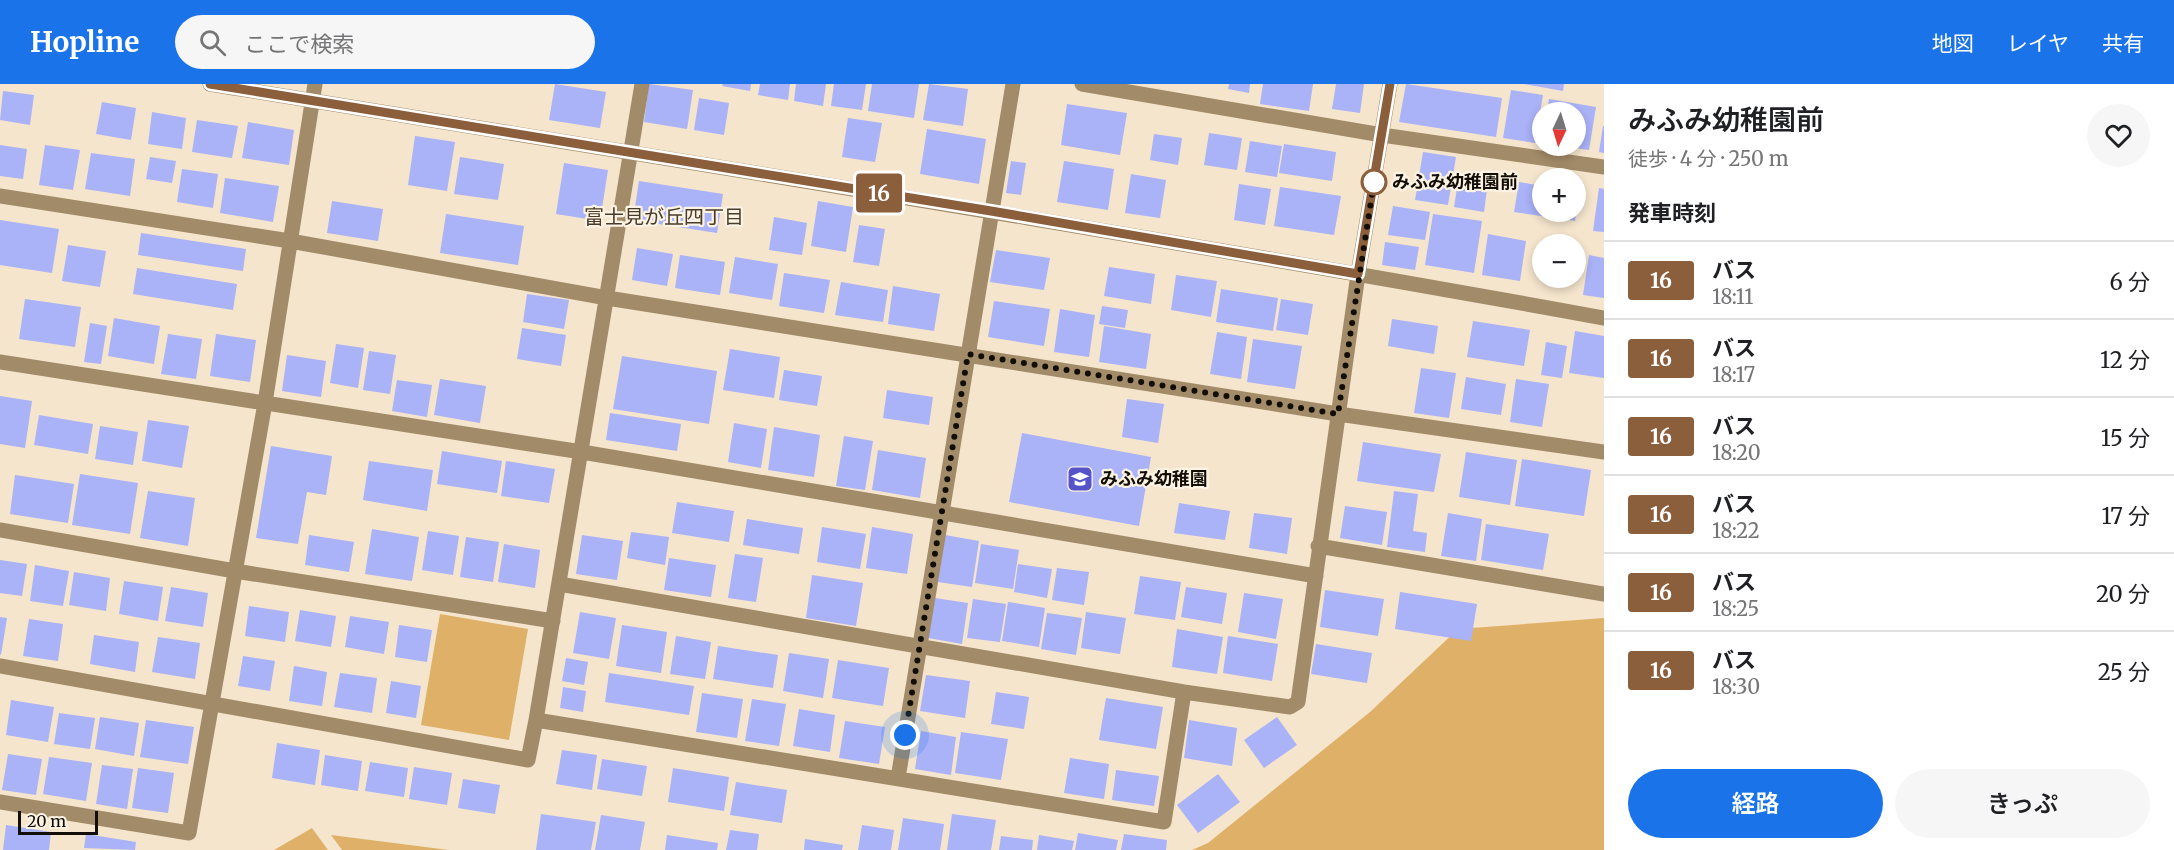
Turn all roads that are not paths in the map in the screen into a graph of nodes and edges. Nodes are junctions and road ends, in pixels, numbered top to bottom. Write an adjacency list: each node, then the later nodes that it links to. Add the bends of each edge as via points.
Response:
1 (210, 84): 7 (street)
2 (315, 84): 7 (street)
3 (642, 84): 9 (street)
4 (1012, 84): 12 (street)
5 (1082, 84): 8 (street)
6 (1390, 84): 8 (street)
7 (312, 100): 9 (street); 13 (street)
8 (1382, 135): 10 (street); 14 (street)
9 (630, 153): 12 (street); 15 (street)
10 (1604, 167)
11 (0, 196): 13 (street)
12 (991, 211): 14 (street); 17 (street)
13 (290, 241): 15 (street); 19 (street)
14 (1358, 274): 16 (street); 20 (street)
15 (607, 298): 17 (street); 21 (street)
16 (1604, 318)
17 (968, 354): 20 (street); 23 (street)
18 (0, 362): 19 (street)
19 (265, 403): 21 (street); 26 (street)
20 (1338, 414): 22 (street); 25 (street)
21 (582, 452): 23 (street); 28 (street)
22 (1604, 452)
23 (942, 512): 27 (street); 31 (street)
24 (0, 530): 26 (street)
25 (1318, 546): 27 (street); 29 (street)
26 (235, 571): 30 (street); 34 (street)
27 (1316, 576): 33 (street, via 1298,702 1290,707)
28 (559, 584): 30 (street); 31 (street)
29 (1604, 594)
30 (553, 621): 35 (street)
31 (920, 647): 33 (street); 36 (street)
32 (0, 666): 34 (street)
33 (1184, 692): 36 (street, via 1164,822)
34 (212, 704): 35 (street, via 528,760); 37 (street, via 189,833)
35 (536, 720): 36 (street)
36 (898, 778)
37 (0, 802)

